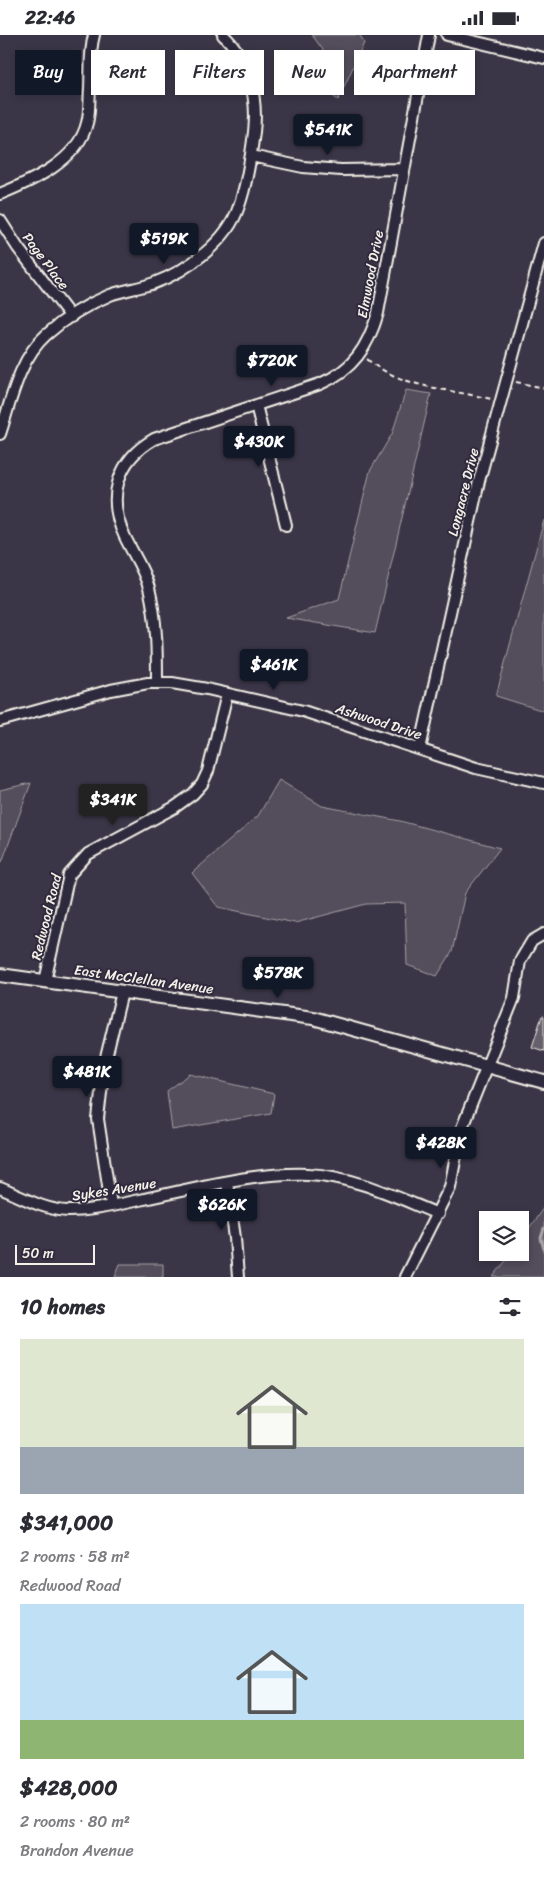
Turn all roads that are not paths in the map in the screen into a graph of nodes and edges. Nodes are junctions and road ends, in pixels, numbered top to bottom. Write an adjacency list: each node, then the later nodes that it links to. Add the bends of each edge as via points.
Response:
1 (94, 35): 8 (street, via 90,50 88,123 81,139 67,157 51,168)
2 (223, 35): 6 (street, via 245,67 253,94 256,119)
3 (429, 35): 7 (street, Elmwood Drive)
4 (447, 35): 5 (street)
5 (544, 58)
6 (251, 156): 7 (street, via 303,167); 11 (street, via 239,208 224,234 204,252 172,275 110,295)
7 (404, 169): 12 (street, Elmwood Drive, via 378,313 360,354 345,371 333,378)
8 (0, 194)
9 (0, 220): 11 (street, Page Place)
10 (544, 243): 18 (street, Longacre Drive, via 479,481)
11 (71, 317): 13 (street, via 46,335 25,363)
12 (256, 405): 14 (street); 15 (street, Elmwood Drive, via 154,439 139,447 119,478 115,499 118,518 149,588 157,630)
13 (0, 434)
14 (286, 525)
15 (157, 683): 16 (street, Ashwood Drive); 17 (street, Ashwood Drive, via 111,690)
16 (227, 694): 18 (street, Ashwood Drive, via 303,711); 22 (street, Redwood Road, via 208,771 194,794 88,853 69,875)
17 (0, 721)
18 (420, 749): 19 (street, Ashwood Drive, via 476,768)
19 (544, 783)
20 (544, 934): 24 (street, via 532,941 520,961 514,998)
21 (0, 975): 22 (street, East McClellan Avenue)
22 (46, 981): 23 (street, East McClellan Avenue)
23 (122, 992): 24 (street, East McClellan Avenue, via 313,1017); 28 (street, via 104,1066 98,1119)
24 (487, 1066): 25 (street, East McClellan Avenue); 29 (street, via 461,1130 450,1187)
25 (544, 1082)
26 (227, 1182): 28 (street, Sykes Avenue); 29 (street, Sykes Avenue, via 280,1175 332,1177 366,1185); 30 (street)
27 (0, 1188): 28 (street, Sykes Avenue, via 45,1207 68,1211)
28 (112, 1205)
29 (438, 1214): 31 (street)
30 (238, 1277)
31 (405, 1277)

